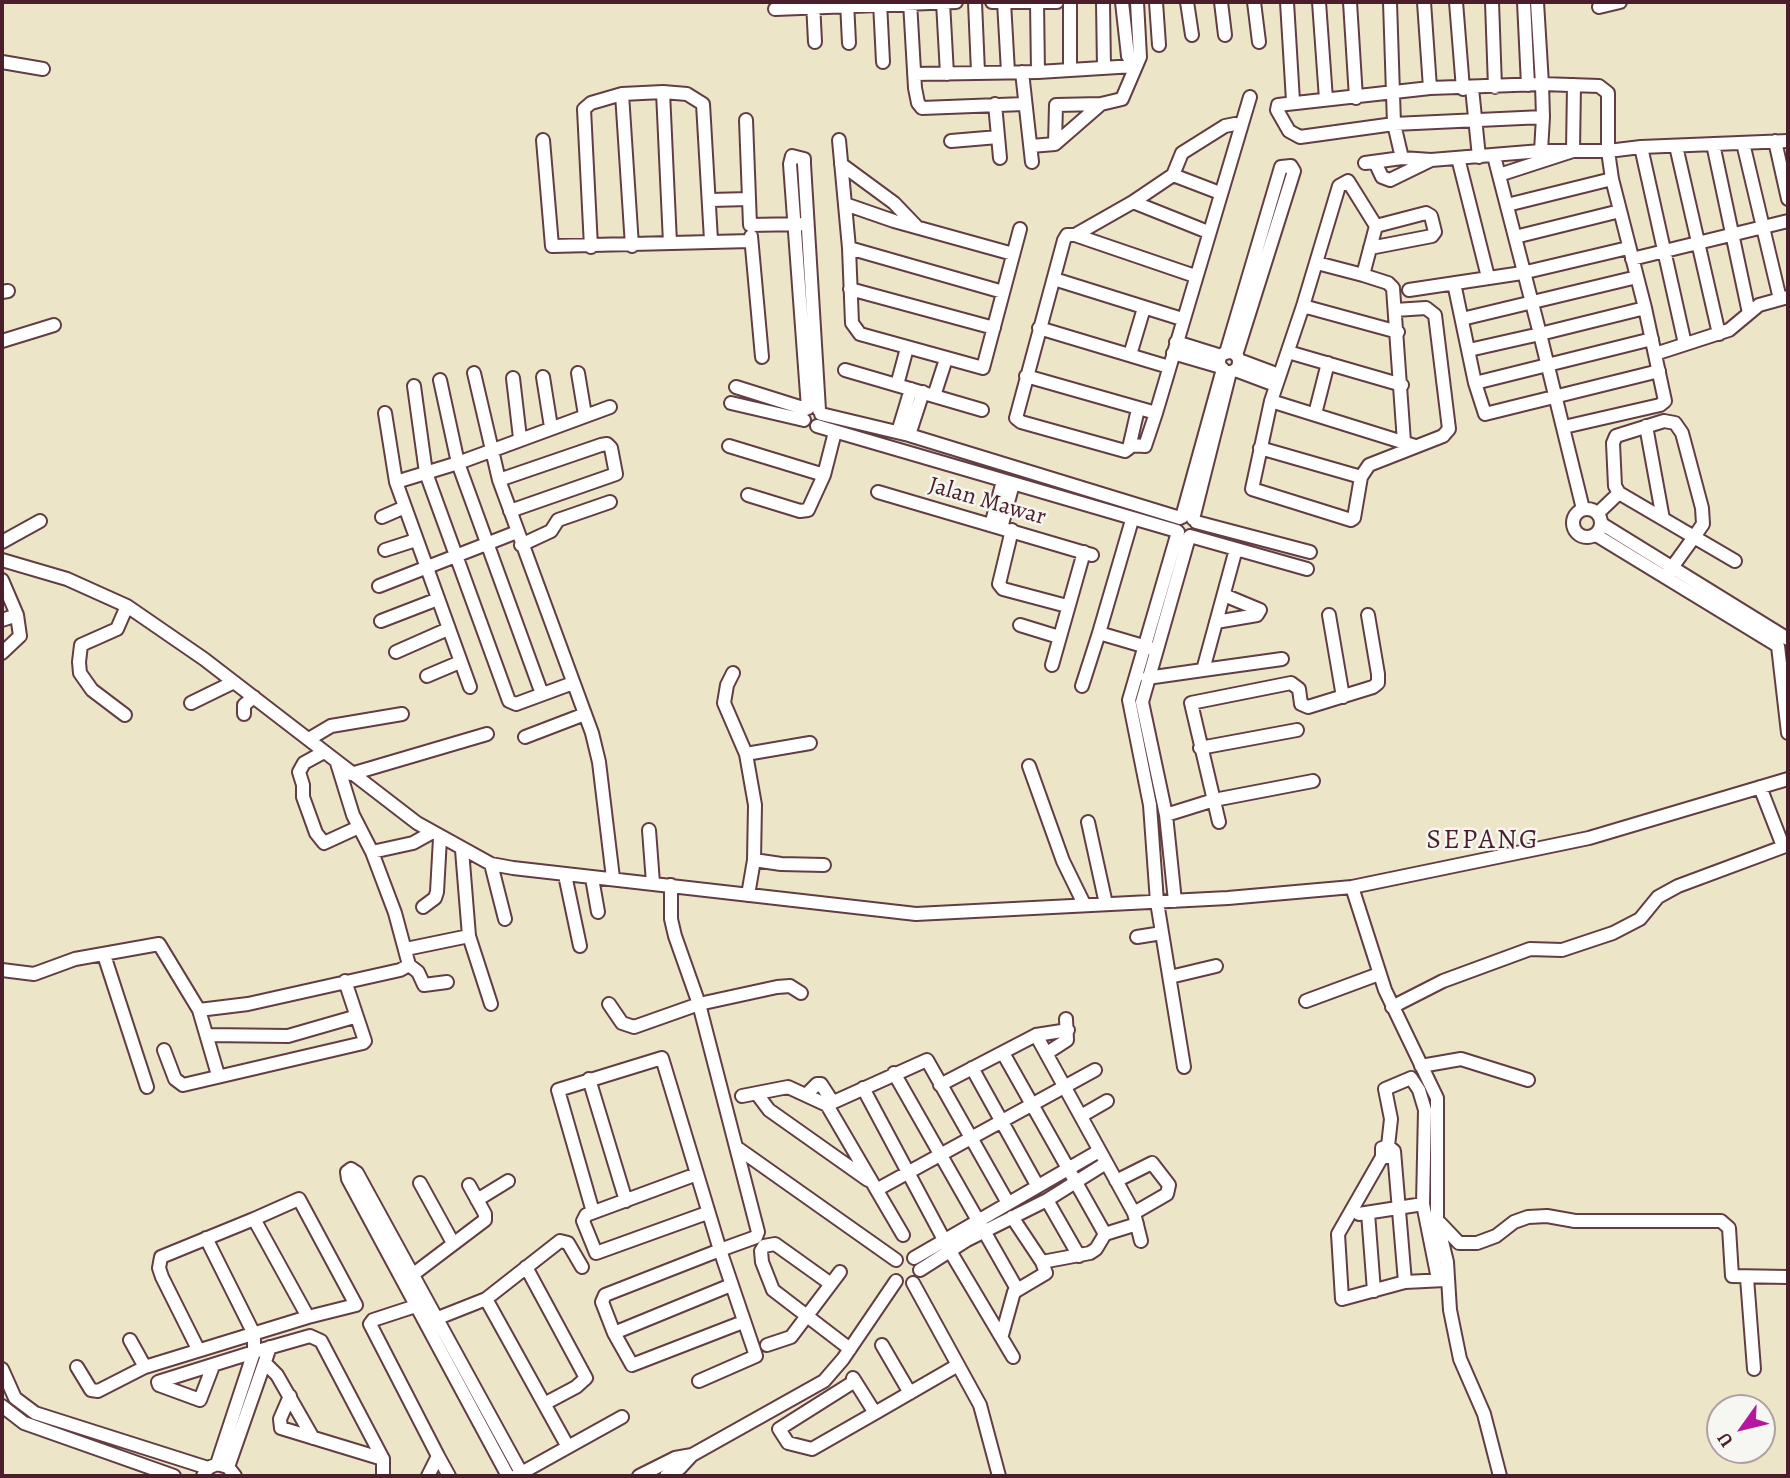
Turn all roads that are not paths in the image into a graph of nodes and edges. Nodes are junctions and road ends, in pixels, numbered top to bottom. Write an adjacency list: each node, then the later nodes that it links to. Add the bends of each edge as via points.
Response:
1 (943, 2): 2 (street); 26 (street); 48 (street)
2 (956, 2)
3 (975, 2): 44 (street)
4 (992, 2): 5 (street)
5 (1004, 2): 6 (street); 45 (street)
6 (1037, 2): 7 (street); 46 (street)
7 (1057, 2)
8 (1070, 2): 43 (street)
9 (1103, 2): 41 (street)
10 (1122, 2): 40 (street, via 1128,56)
11 (1137, 2): 40 (street, via 1140,57)
12 (1156, 2): 37 (street)
13 (1188, 2): 32 (street)
14 (1222, 2): 33 (street)
15 (1254, 2): 35 (street)
16 (1287, 2): 60 (street)
17 (1319, 2): 59 (street)
18 (1350, 2): 58 (street)
19 (1390, 2): 56 (street)
20 (1424, 2): 52 (street)
21 (1456, 2): 53 (street)
22 (1492, 2): 51 (street)
23 (1524, 2): 49 (street)
24 (1537, 2): 49 (street)
25 (1620, 2): 30 (street)
26 (910, 3): 28 (street); 47 (street)
27 (847, 4): 28 (street); 29 (street); 36 (street)
28 (880, 4): 39 (street)
29 (813, 5): 31 (street); 34 (street)
30 (1599, 7)
31 (775, 9)
32 (1192, 35)
33 (1225, 35)
34 (815, 42)
35 (1259, 42)
36 (849, 43)
37 (1159, 45)
38 (2, 62): 42 (street)
39 (883, 62)
40 (1134, 66): 41 (street); 63 (street, via 1122,99)
41 (1104, 68): 43 (street)
42 (43, 69)
43 (1070, 70): 46 (street)
44 (978, 72): 45 (street); 48 (street)
45 (1015, 72): 46 (street); 62 (street)
46 (1038, 72)
47 (914, 74): 48 (street); 61 (street, via 922,108)
48 (947, 74)
49 (1535, 84): 50 (street); 51 (street); 64 (street)
50 (1574, 85): 81 (street); 82 (street, via 1602,87 1608,93)
51 (1495, 87): 53 (street)
52 (1430, 88): 53 (street); 56 (street)
53 (1468, 89): 66 (street)
54 (663, 92): 55 (street); 97 (street, via 687,94 704,104); 114 (street)
55 (622, 94): 116 (street); 117 (street, via 584,109)
56 (1393, 94): 58 (street); 67 (street)
57 (1250, 97): 68 (street)
58 (1356, 98): 59 (street)
59 (1326, 99): 60 (street)
60 (1293, 101): 67 (street, via 1279,103 1277,110 1296,136)
61 (995, 104): 62 (street); 69 (street)
62 (1024, 104): 77 (street)
63 (1101, 104): 75 (street); 75 (street, via 1056,105)
64 (1542, 117): 66 (street); 80 (street)
65 (746, 120): 95 (street)
66 (1475, 121): 67 (street); 84 (street)
67 (1394, 124): 86 (street)
68 (1239, 127): 91 (street, via 1225,126 1182,153); 94 (street)
69 (998, 137): 72 (street); 85 (street)
70 (543, 139): 117 (street, via 550,244)
71 (839, 140): 90 (street)
72 (951, 141)
73 (1782, 141): 74 (street); 96 (street)
74 (1743, 143): 76 (street); 106 (street)
75 (1055, 144): 77 (street)
76 (1713, 144): 78 (street); 109 (street)
77 (1031, 146): 89 (street)
78 (1676, 146): 79 (street); 115 (street)
79 (1641, 147): 82 (street); 120 (street)
80 (1542, 151): 81 (street); 83 (street)
81 (1573, 151): 82 (street); 92 (street)
82 (1608, 151): 93 (street)
83 (1494, 156): 84 (street); 92 (street)
84 (1479, 157): 87 (street)
85 (1000, 158)
86 (1402, 158): 88 (street); 88 (street, via 1370,162 1390,180)
87 (1458, 158): 88 (street); 128 (street)
88 (1431, 160)
89 (1032, 162)
90 (841, 164): 99 (street); 105 (street)
91 (1172, 175): 94 (street); 98 (street)
92 (1499, 175): 100 (street)
93 (1612, 178): 100 (street); 101 (street)
94 (1220, 193): 108 (street)
95 (749, 199): 97 (street); 103 (street)
96 (1788, 199)
97 (710, 200): 112 (street)
98 (1133, 202): 108 (street); 110 (street)
99 (845, 204): 105 (street); 118 (street)
100 (1507, 205): 111 (street)
101 (1620, 211): 111 (street); 122 (street)
102 (1788, 221): 106 (street)
103 (750, 225): 113 (street); 189 (street, via 800,224)
104 (1376, 226): 119 (street); 119 (street, via 1426,213 1435,232); 123 (street, via 1355,187 1348,181 1341,183)
105 (918, 227): 121 (street)
106 (1761, 228): 109 (street); 134 (street)
107 (1020, 229): 121 (street)
108 (1208, 232): 126 (street)
109 (1733, 234): 115 (street); 140 (street)
110 (1075, 235): 126 (street); 129 (street, via 1064,240)
111 (1515, 237): 124 (street)
112 (711, 240): 113 (street); 114 (street)
113 (751, 241): 158 (street)
114 (670, 243): 116 (street)
115 (1698, 243): 120 (street); 148 (street)
116 (632, 246): 117 (street)
117 (591, 247)
118 (849, 248): 131 (street); 133 (street)
119 (1370, 248): 125 (street)
120 (1665, 251): 122 (street); 151 (street)
121 (1013, 254): 133 (street)
122 (1630, 254): 124 (street); 127 (street)
123 (1317, 263): 125 (street); 136 (street)
124 (1522, 273): 128 (street); 135 (street)
125 (1363, 275): 139 (street, via 1390,285)
126 (1195, 276): 141 (street)
127 (1637, 276): 135 (street); 138 (street)
128 (1489, 277): 130 (street)
129 (1054, 279): 137 (street); 145 (street)
130 (1454, 283): 132 (street); 142 (street)
131 (850, 289): 144 (street); 153 (street, via 854,330)
132 (1409, 290)
133 (1003, 292): 144 (street)
134 (1784, 298): 140 (street)
135 (1532, 303): 142 (street); 147 (street)
136 (1303, 306): 146 (street); 155 (street)
137 (1144, 308): 141 (street); 157 (street)
138 (1645, 308): 147 (street); 149 (street)
139 (1395, 310): 146 (street); 196 (street, via 1426,308 1435,315 1449,429 1443,436)
140 (1749, 313): 148 (street)
141 (1182, 319): 152 (street)
142 (1462, 319): 154 (street)
143 (54, 325): 150 (street)
144 (994, 328): 159 (street, via 983,368)
145 (1040, 328): 157 (street); 168 (street)
146 (1398, 332): 175 (street)
147 (1540, 334): 154 (street); 162 (street)
148 (1719, 334): 151 (street)
149 (1652, 339): 156 (street); 162 (street)
150 (2, 341)
151 (1685, 344): 156 (street)
152 (1175, 347): 160 (street); 163 (street)
153 (907, 348): 159 (street); 174 (street)
154 (1469, 350): 173 (street)
155 (1288, 352): 161 (street); 172 (street)
156 (1654, 354): 165 (street)
157 (1130, 355): 163 (street)
158 (762, 357)
159 (946, 359): 178 (street)
160 (1229, 363): 160 (street, via 1280,167 1292,166 1294,171); 172 (street); 220 (street)
161 (1328, 363): 175 (street); 187 (street)
162 (1548, 365): 173 (street); 179 (street)
163 (1169, 367): 186 (street)
164 (845, 370): 174 (street)
165 (1659, 371): 179 (street); 192 (street, via 1663,404)
166 (474, 373): 200 (street)
167 (578, 373): 188 (street)
168 (1026, 376): 183 (street); 197 (street, via 1018,421 1122,452)
169 (543, 377): 191 (street)
170 (513, 378): 195 (street)
171 (440, 380): 201 (street)
172 (1277, 380): 180 (street)
173 (1475, 383): 179 (street, via 1485,414)
174 (897, 385): 178 (street)
175 (1402, 385): 196 (street)
176 (414, 386): 202 (street)
177 (736, 387): 189 (street)
178 (923, 392): 184 (street); 194 (street)
179 (1556, 397): 192 (street)
180 (1271, 401): 187 (street); 199 (street)
181 (731, 403): 189 (street)
182 (610, 407): 188 (street)
183 (1138, 409): 186 (street); 197 (street)
184 (982, 410)
185 (385, 413): 206 (street)
186 (1156, 413): 197 (street, via 1145,446)
187 (1315, 414): 196 (street)
188 (585, 415): 191 (street)
189 (812, 415): 193 (street); 194 (street)
190 (1646, 426): 209 (street, via 1614,438); 216 (street); 223 (street, via 1671,422 1682,433 1703,508 1703,524)
191 (551, 427): 195 (street)
192 (1564, 427): 213 (street)
193 (835, 432): 203 (street); 207 (street)
194 (904, 434): 220 (street)
195 (520, 438): 200 (street)
196 (1409, 444): 204 (street, via 1377,460)
197 (1130, 445)
198 (729, 446): 203 (street)
199 (1260, 448): 204 (street); 204 (street, via 1252,489 1347,521 1354,518)
200 (490, 450): 201 (street); 205 (street)
201 (458, 463): 202 (street); 226 (street)
202 (426, 473): 206 (street); 231 (street)
203 (824, 474): 210 (street, via 812,506 804,512)
204 (1361, 477)
205 (499, 480): 214 (street); 214 (street, via 601,444 611,448 616,474)
206 (396, 482): 212 (street)
207 (1008, 483): 217 (street); 221 (street)
208 (878, 492): 221 (street, Jalan Mawar)
209 (1619, 493): 216 (street); 219 (street)
210 (748, 495)
211 (610, 502): 227 (street, via 558,520 551,531)
212 (405, 507): 215 (street); 224 (street)
213 (1583, 509): 219 (street); 219 (street, via 1574,516 1573,528 1581,537)
214 (510, 510): 222 (street)
215 (382, 517)
216 (1663, 519): 223 (street)
217 (1132, 520): 220 (street); 251 (street)
218 (40, 521): 225 (street)
219 (1599, 524): 236 (street)
220 (1186, 526): 229 (street); 230 (street); 254 (street)
221 (1001, 528): 242 (street, via 999,584 1003,589); 242 (street, Jalan Mawar, via 1088,554)
222 (516, 531): 226 (street); 227 (street)
223 (1694, 537): 233 (street); 236 (street)
224 (416, 540): 228 (street); 234 (street)
225 (2, 542)
226 (487, 542): 231 (street); 269 (street)
227 (521, 545): 266 (street)
228 (385, 550)
229 (1236, 550): 235 (street); 239 (street)
230 (1310, 552)
231 (456, 554): 234 (street); 269 (street, via 509,701 516,704)
232 (2, 560): 241 (street, via 67,579)
233 (1735, 561)
234 (426, 566): 238 (street); 240 (street)
235 (1307, 569)
236 (1669, 571): 253 (street); 260 (street, via 1775,643)
237 (2, 583): 243 (street)
238 (379, 586)
239 (1224, 595): 248 (street); 248 (street, via 1261,612)
240 (438, 599): 247 (street); 250 (street)
241 (127, 606): 265 (street); 276 (street, via 117,629 81,645 79,662 80,673 92,690)
242 (1067, 606): 252 (street)
243 (16, 615): 246 (street); 256 (street, via 20,636)
244 (1329, 615): 271 (street)
245 (1368, 615): 271 (street, via 1378,683)
246 (2, 620)
247 (381, 621)
248 (1216, 622): 261 (street)
249 (1020, 625): 252 (street)
250 (448, 629): 255 (street); 258 (street)
251 (1099, 633): 254 (street); 267 (street)
252 (1059, 637): 259 (street)
253 (1788, 639)
254 (1149, 647): 264 (street); 280 (street, via 1129,700)
255 (396, 652)
256 (2, 653)
257 (1282, 659): 261 (street)
258 (460, 662): 263 (street); 268 (street)
259 (1052, 665)
260 (1785, 667): 278 (street)
261 (1203, 670): 264 (street)
262 (733, 673): 286 (street, via 724,703)
263 (427, 676)
264 (1147, 678): 280 (street)
265 (234, 682): 270 (street); 272 (street)
266 (573, 682): 269 (street); 275 (street)
267 (1082, 686)
268 (470, 687)
269 (542, 694)
270 (254, 697): 273 (street, via 244,705); 282 (street)
271 (1343, 697): 284 (street, via 1304,706 1299,689 1291,683 1196,700 1190,708)
272 (191, 703)
273 (244, 714)
274 (402, 714): 282 (street, via 331,726)
275 (585, 714): 281 (street); 312 (street, via 599,762)
276 (125, 715)
277 (1297, 730): 284 (street)
278 (1788, 733)
279 (487, 734): 289 (street)
280 (1143, 736): 294 (street); 300 (street)
281 (525, 737)
282 (309, 739): 285 (street)
283 (810, 743): 286 (street)
284 (1200, 748): 293 (street)
285 (324, 752): 287 (street); 297 (street, via 304,763 299,772 316,833 324,842)
286 (746, 754): 305 (street, via 755,805)
287 (337, 764): 289 (street); 297 (street)
288 (1029, 766): 319 (street, via 1063,861)
289 (351, 774): 301 (street)
290 (1788, 779): 292 (street)
291 (1313, 781): 293 (street)
292 (1760, 787): 302 (street); 315 (street, via 1589,838)
293 (1213, 800): 294 (street); 296 (street)
294 (1166, 815): 299 (street)
295 (1088, 822): 320 (street)
296 (1219, 822)
297 (359, 827): 304 (street)
298 (649, 830): 313 (street)
299 (1169, 833): 300 (street); 307 (street)
300 (1154, 834): 306 (street)
301 (436, 835): 303 (street); 304 (street); 321 (street, via 437,892)
302 (1786, 845): 342 (street, via 1678,886 1658,897 1640,919 1613,933 1562,950 1530,949 1443,981)
303 (462, 850): 308 (street); 325 (street)
304 (372, 852): 328 (street)
305 (754, 860): 309 (street); 316 (street)
306 (1156, 862): 307 (street); 318 (street)
307 (1171, 862): 317 (street)
308 (491, 864): 310 (street); 323 (street)
309 (824, 865)
310 (565, 875): 311 (street); 327 (street)
311 (592, 877): 312 (street); 322 (street)
312 (613, 878): 313 (street)
313 (653, 883): 314 (street)
314 (671, 885): 316 (street); 341 (street, via 671,919)
315 (1352, 887): 317 (street); 333 (street)
316 (748, 895): 319 (street, via 916,914)
317 (1175, 901): 318 (street)
318 (1157, 902): 320 (street); 324 (street)
319 (1084, 904): 320 (street)
320 (1106, 904)
321 (423, 907)
322 (598, 912)
323 (505, 919)
324 (1162, 933): 326 (street); 334 (street)
325 (469, 936): 328 (street); 339 (street)
326 (1137, 937)
327 (580, 946)
328 (406, 949): 330 (street)
329 (104, 955): 332 (street, via 75,959 34,974); 343 (street, via 159,944); 359 (street)
330 (410, 965): 335 (street); 336 (street, via 424,985)
331 (1216, 966): 334 (street)
332 (2, 970)
333 (1379, 974): 338 (street); 342 (street)
334 (1170, 977): 351 (street)
335 (345, 981): 343 (street, via 248,1004); 344 (street)
336 (447, 982)
337 (801, 993): 341 (street, via 784,986)
338 (1307, 1001)
339 (491, 1004)
340 (609, 1004): 341 (street, via 628,1027)
341 (699, 1004): 370 (street)
342 (1392, 1007): 350 (street)
343 (199, 1010): 345 (street)
344 (354, 1017): 345 (street, via 288,1036); 355 (street, via 363,1043)
345 (208, 1035): 355 (street)
346 (1036, 1035): 348 (street); 349 (street); 349 (street, via 1067,1024 1067,1040)
347 (164, 1051): 355 (street, via 178,1084)
348 (1003, 1053): 352 (street); 366 (street)
349 (1047, 1053): 360 (street)
350 (1421, 1066): 357 (street, via 1461,1059); 397 (street, via 1438,1104)
351 (1184, 1067)
352 (972, 1068): 358 (street); 368 (street)
353 (1095, 1070): 360 (street)
354 (894, 1073): 358 (street, via 927,1060); 361 (street); 372 (street)
355 (218, 1075)
356 (589, 1079): 375 (street, via 662,1058); 386 (street); 390 (street, via 558,1090)
357 (1528, 1080)
358 (940, 1085): 369 (street)
359 (146, 1087)
360 (1065, 1087): 366 (street); 367 (street)
361 (863, 1088): 365 (street); 376 (street)
362 (757, 1094): 363 (street); 365 (street, via 788,1087); 383 (street, via 769,1110)
363 (742, 1096)
364 (1107, 1101): 367 (street)
365 (829, 1103): 383 (street)
366 (1033, 1106): 368 (street); 374 (street)
367 (1081, 1116): 373 (street)
368 (1002, 1123): 369 (street); 382 (street)
369 (971, 1140): 372 (street); 387 (street)
370 (736, 1147): 405 (street, via 758,1236); 407 (street)
371 (1387, 1153): 388 (street, via 1391,1119 1385,1089 1411,1078 1425,1110); 389 (street); 393 (street)
372 (941, 1156): 376 (street); 398 (street)
373 (1102, 1157): 374 (street); 378 (street); 379 (street)
374 (1068, 1168): 378 (street); 382 (street)
375 (697, 1174): 386 (street); 391 (street)
376 (907, 1174): 383 (street); 404 (street)
377 (508, 1181): 384 (street)
378 (1075, 1181): 385 (street); 399 (street)
379 (1116, 1181): 396 (street); 396 (street, via 1152,1163 1169,1185 1167,1194)
380 (420, 1183): 403 (street)
381 (469, 1185): 384 (street)
382 (1037, 1185): 387 (street)
383 (874, 1186): 400 (street)
384 (477, 1200): 403 (street, via 486,1218)
385 (1047, 1200): 394 (street); 406 (street)
386 (625, 1202): 390 (street)
387 (1008, 1203): 398 (street)
388 (1423, 1204): 389 (street); 416 (street)
389 (1397, 1208): 392 (street); 418 (street)
390 (593, 1213): 391 (street, via 583,1221 596,1253)
391 (707, 1213): 405 (street)
392 (1368, 1213): 393 (street); 423 (street)
393 (1348, 1216): 423 (street, via 1338,1238 1342,1299)
394 (1012, 1217): 398 (street); 408 (street)
395 (254, 1219): 401 (street); 427 (street); 427 (street, via 299,1199 356,1305)
396 (1135, 1219): 399 (street); 402 (street)
397 (1437, 1221): 415 (street, via 1459,1243 1496,1237 1528,1217 1721,1221 1729,1228 1730,1273 1734,1278); 416 (street)
398 (980, 1226): 404 (street); 422 (street)
399 (1105, 1234): 406 (street, via 1096,1249)
400 (903, 1235)
401 (206, 1238): 431 (street); 437 (street, via 166,1253 159,1262)
402 (1141, 1241)
403 (453, 1243): 414 (street)
404 (947, 1245): 409 (street); 432 (street)
405 (720, 1250): 421 (street); 430 (street, via 605,1295 602,1302)
406 (1079, 1256): 408 (street)
407 (896, 1260): 409 (street, via 906,1256); 417 (street, via 891,1270)
408 (1042, 1262): 422 (street, via 1044,1275)
409 (917, 1264): 419 (street)
410 (526, 1267): 411 (street, via 564,1240); 424 (street); 452 (street, via 586,1378)
411 (582, 1267)
412 (840, 1272): 420 (street)
413 (1788, 1277): 415 (street)
414 (409, 1278): 414 (street, via 348,1179 347,1172 357,1172); 425 (street)
415 (1747, 1278): 447 (street)
416 (1443, 1280): 418 (street); 471 (street, via 1460,1359 1484,1414)
417 (896, 1281): 419 (street); 438 (street)
418 (1405, 1282): 423 (street)
419 (913, 1283): 442 (street)
420 (831, 1284): 426 (street); 426 (street, via 775,1244 764,1246 760,1256 773,1290)
421 (731, 1285): 429 (street); 430 (street)
422 (1017, 1289): 432 (street, via 1009,1301)
423 (1374, 1291)
424 (486, 1299): 428 (street); 452 (street)
425 (424, 1304): 428 (street); 459 (street, via 373,1320 370,1327); 467 (street)
426 (808, 1316): 434 (street, via 791,1336); 438 (street)
427 (308, 1317): 431 (street)
428 (438, 1318): 462 (street)
429 (743, 1322): 430 (street, via 632,1366); 449 (street, via 757,1356)
430 (614, 1333)
431 (254, 1334): 437 (street); 439 (street)
432 (1002, 1335): 440 (street)
433 (130, 1340): 445 (street)
434 (767, 1345)
435 (881, 1345): 450 (street)
436 (270, 1348): 439 (street); 441 (street); 460 (street, via 310,1336 321,1341)
437 (198, 1349): 445 (street)
438 (850, 1349): 458 (street, via 813,1389)
439 (254, 1352): 443 (street); 448 (street)
440 (1013, 1357)
441 (265, 1363): 448 (street); 451 (street)
442 (958, 1364): 450 (street); 470 (street, via 984,1414)
443 (213, 1366)
444 (77, 1367): 445 (street, via 91,1390 98,1391)
445 (145, 1367)
446 (2, 1369): 461 (street, via 15,1398 35,1412)
447 (1754, 1369)
448 (252, 1378): 461 (street)
449 (699, 1381)
450 (910, 1393): 454 (street)
451 (290, 1396): 456 (street); 456 (street, via 281,1428)
452 (544, 1404): 457 (street)
453 (2, 1406): 463 (street, via 24,1423)
454 (875, 1413): 454 (street, via 809,1450 791,1446 778,1430 854,1380)
455 (622, 1417): 457 (street)
456 (313, 1438): 460 (street)
457 (568, 1447): 462 (street)
458 (692, 1455): 468 (street); 469 (street)
459 (438, 1457): 465 (street); 466 (street)
460 (383, 1459): 464 (street)
461 (218, 1471)
462 (520, 1475)
463 (174, 1476)
464 (383, 1476)
465 (428, 1476)
466 (449, 1476)
467 (508, 1476)
468 (639, 1476)
469 (666, 1476)
470 (999, 1476)
471 (1500, 1476)

